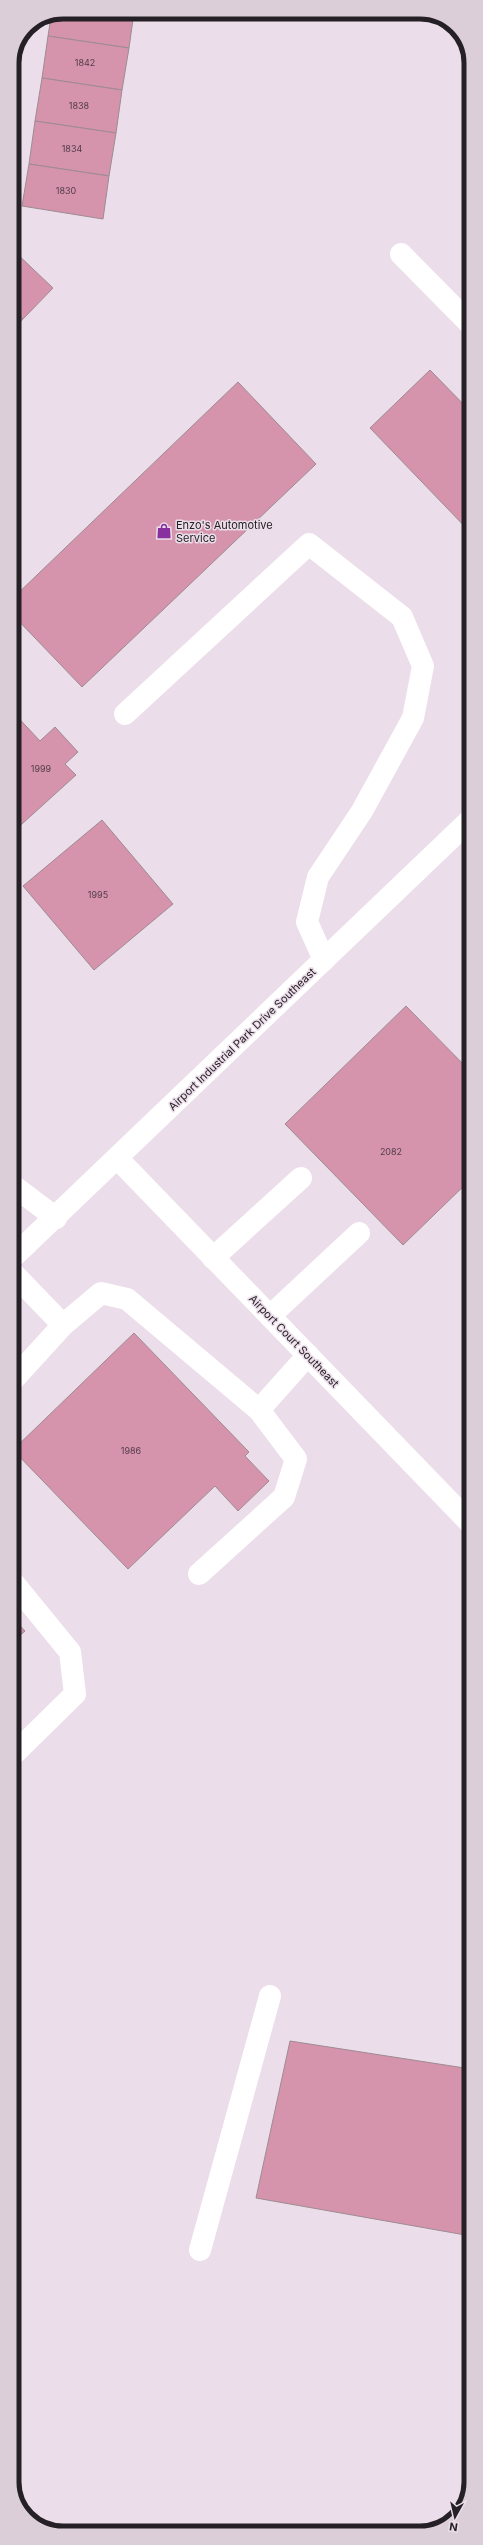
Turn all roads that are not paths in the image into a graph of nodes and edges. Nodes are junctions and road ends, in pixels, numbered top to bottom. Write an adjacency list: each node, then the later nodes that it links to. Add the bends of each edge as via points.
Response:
1 (401, 254): 2 (street)
2 (464, 318)
3 (125, 714): 5 (street, via 309,544 402,617 423,666 413,718 362,811 318,877 307,922)
4 (464, 826): 5 (street, Airport Industrial Park Drive Southeast)
5 (324, 960): 6 (street, Airport Industrial Park Drive Southeast)
6 (118, 1158): 9 (street, Airport Industrial Park Drive Southeast); 12 (street, Airport Court Southeast)
7 (301, 1178): 12 (street)
8 (19, 1190): 9 (street)
9 (56, 1218): 11 (street, Airport Industrial Park Drive Southeast)
10 (359, 1233): 14 (street)
11 (19, 1252)
12 (213, 1258): 14 (street, Airport Court Southeast)
13 (19, 1279): 15 (street)
14 (270, 1316): 16 (street, Airport Court Southeast)
15 (63, 1325): 17 (street); 18 (street, via 101,1292 127,1298)
16 (308, 1355): 18 (street); 19 (street, Airport Court Southeast)
17 (19, 1373)
18 (259, 1410): 20 (street, via 296,1459 284,1497)
19 (464, 1517)
20 (199, 1574)
21 (19, 1590): 22 (street, via 70,1652 75,1694)
22 (19, 1749)
23 (270, 1996): 24 (street)
24 (200, 2250)

